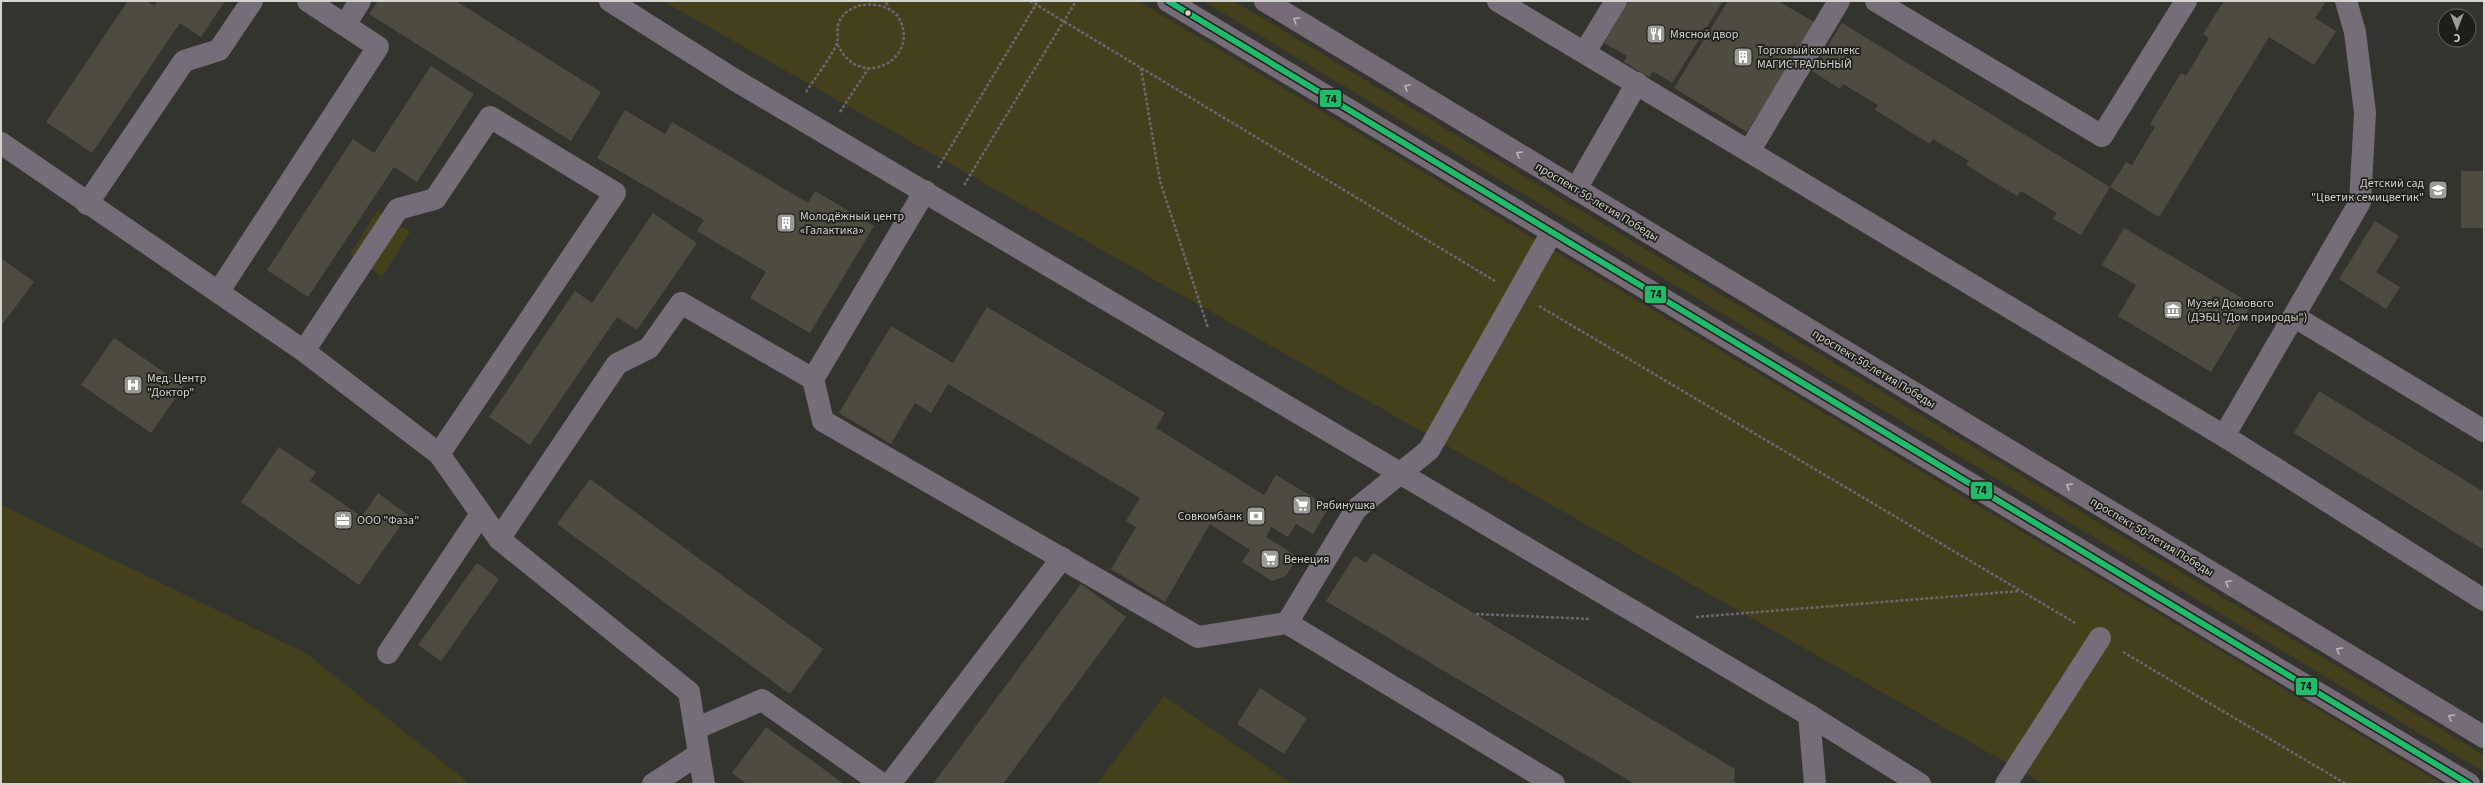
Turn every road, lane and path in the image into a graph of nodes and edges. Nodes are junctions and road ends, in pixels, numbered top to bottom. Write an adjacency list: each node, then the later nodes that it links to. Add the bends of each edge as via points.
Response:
1 (252, 1): 32 (lane, via 219,50 184,61)
2 (308, 1): 20 (lane)
3 (360, 1): 20 (lane)
4 (610, 1): 26 (lane)
5 (888, 1): 17 (path)
6 (1030, 1): 18 (path)
7 (1038, 1): 18 (path)
8 (1076, 1): 19 (path)
9 (1168, 1): 34 (main road)
10 (1265, 1): 30 (main road, проспект 50-летия Победы, one-way to 10)
11 (1498, 1): 22 (lane)
12 (1616, 1): 22 (lane)
13 (1838, 1): 29 (lane)
14 (1876, 1): 15 (lane, via 2102,136)
15 (2186, 1)
16 (2346, 1): 37 (lane, via 2355,32 2366,113 2360,202)
17 (886, 5): 21 (path, via 863,2 844,12 836,32); 24 (path, via 901,22 904,33 902,45 889,63 879,68)
18 (1036, 5): 19 (path); 31 (path)
19 (1064, 21): 23 (path); 33 (path)
20 (344, 25): 35 (lane, via 378,47)
21 (837, 43): 24 (path, via 848,61); 26 (path)
22 (1585, 52): 25 (lane)
23 (1141, 68): 36 (path); 39 (path, via 1160,181)
24 (868, 69): 27 (path)
25 (1637, 83): 29 (lane); 30 (lane)
26 (792, 114): 27 (lane)
27 (827, 134): 31 (lane)
28 (1, 144): 32 (lane)
29 (1750, 150): 42 (lane)
30 (1576, 189): 58 (main road, проспект 50-летия Победы, one-way to 30)
31 (925, 191): 33 (lane); 40 (lane)
32 (87, 204): 35 (lane)
33 (951, 206): 39 (lane)
34 (1552, 232): 36 (lane); 69 (main road)
35 (219, 291): 38 (lane)
36 (1517, 293): 44 (lane, via 1429,450); 48 (path)
37 (2295, 317): 41 (lane); 42 (lane)
38 (304, 351): 43 (lane); 43 (lane, via 398,209 435,199 490,117 615,193)
39 (1222, 368): 44 (lane)
40 (813, 379): 46 (lane, via 681,303 649,348 617,364); 47 (lane, via 823,421)
41 (2484, 431)
42 (2224, 436): 49 (lane)
43 (439, 454): 45 (lane)
44 (1400, 475): 53 (lane, via 1356,509); 56 (lane)
45 (481, 514): 46 (lane); 55 (lane)
46 (499, 539): 57 (lane, via 689,692)
47 (1062, 558): 53 (lane, via 1198,637); 63 (lane)
48 (2020, 591): 51 (path); 54 (path)
49 (2484, 600)
50 (1476, 614): 52 (path)
51 (1695, 617)
52 (1593, 619)
53 (1287, 623): 64 (lane)
54 (2100, 638): 67 (lane); 68 (path)
55 (388, 653)
56 (1809, 715): 65 (lane); 66 (lane)
57 (696, 729): 59 (lane); 62 (lane, via 762,700)
58 (2484, 737)
59 (699, 754): 60 (lane); 61 (lane)
60 (653, 784)
61 (704, 784)
62 (882, 784)
63 (890, 784)
64 (1554, 784)
65 (1815, 784)
66 (1920, 784)
67 (2006, 784)
68 (2346, 784)
69 (2469, 784)

